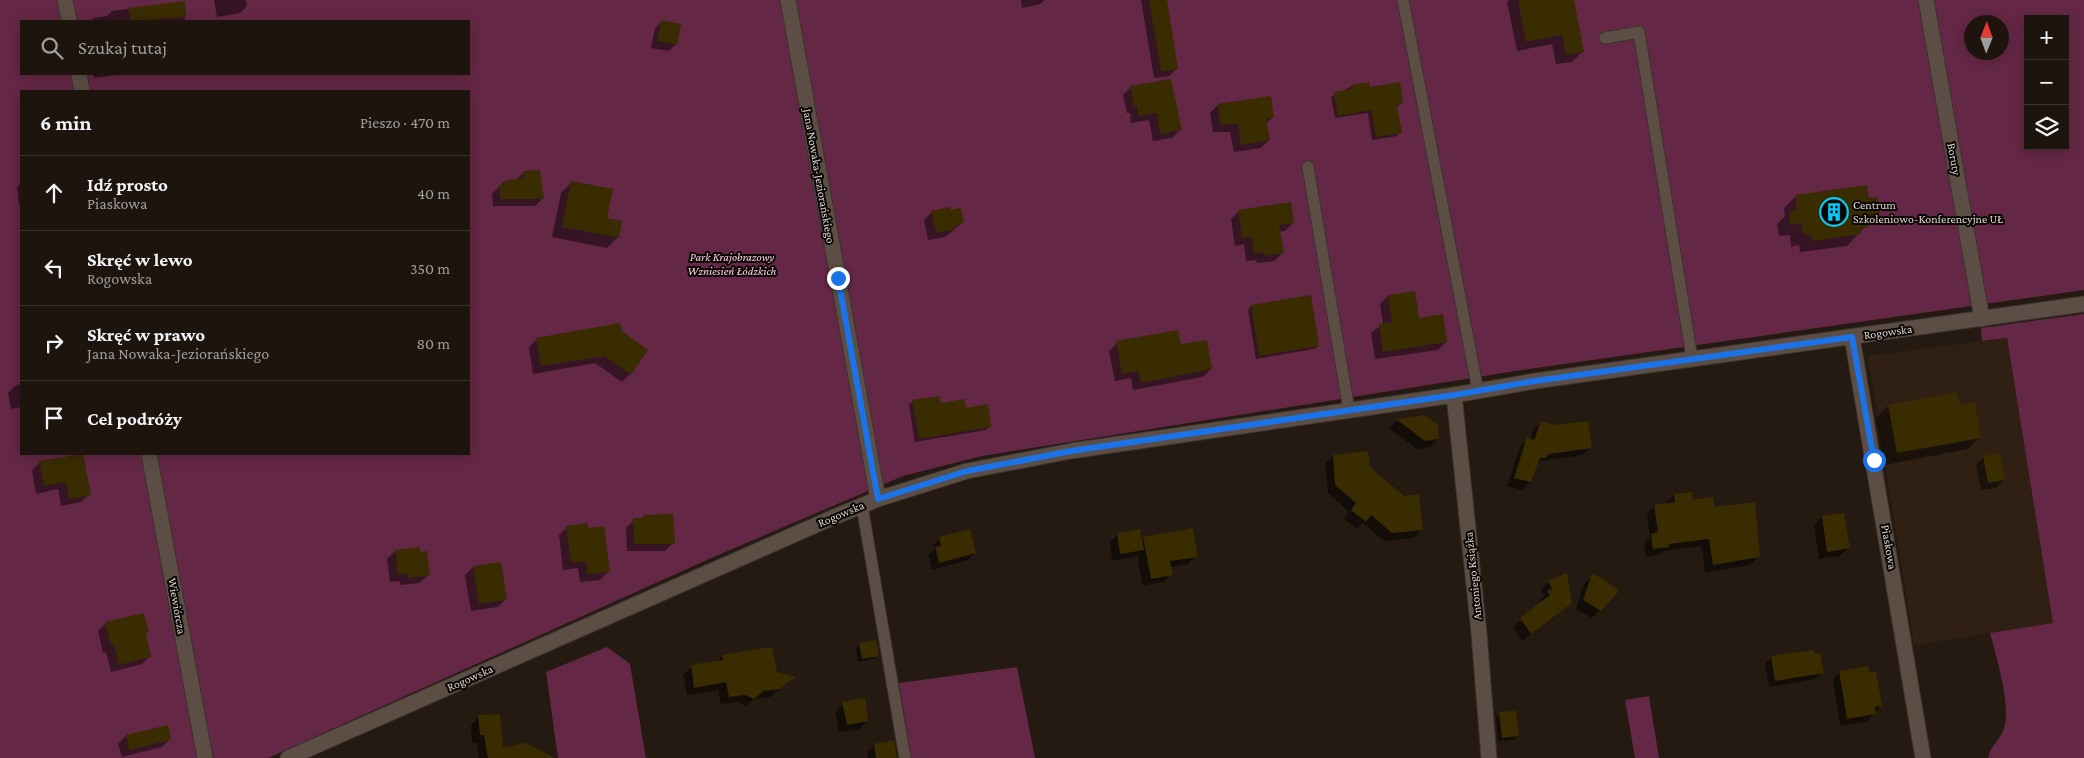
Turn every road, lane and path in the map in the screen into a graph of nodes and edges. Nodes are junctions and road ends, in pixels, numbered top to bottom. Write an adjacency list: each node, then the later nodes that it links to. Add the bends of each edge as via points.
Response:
1 (65, 0): 5 (street)
2 (788, 0): 18 (street, Jana Nowaka-Jeziorańskiego)
3 (1403, 0): 14 (lane)
4 (1926, 0): 11 (street, Boruty)
5 (69, 20)
6 (1605, 38): 13 (lane, via 1639,32)
7 (79, 75): 8 (street)
8 (82, 90)
9 (1308, 167): 16 (lane)
10 (2084, 304): 11 (street, Rogowska)
11 (1982, 319): 12 (street, Rogowska)
12 (1852, 337): 13 (street, Rogowska); 24 (street, Piaskowa)
13 (1692, 358): 14 (street, Rogowska)
14 (1478, 391): 15 (street, Rogowska)
15 (1454, 395): 16 (street, Rogowska); 23 (street, Antoniego Książka)
16 (1350, 410): 18 (street, Rogowska, via 1052,454 967,471)
17 (148, 455): 20 (street, Wiewiórcza)
18 (878, 499): 19 (street, Rogowska)
19 (862, 506): 21 (street, Rogowska); 22 (lane)
20 (205, 758)
21 (288, 758)
22 (905, 758)
23 (1489, 758)
24 (1923, 758)

